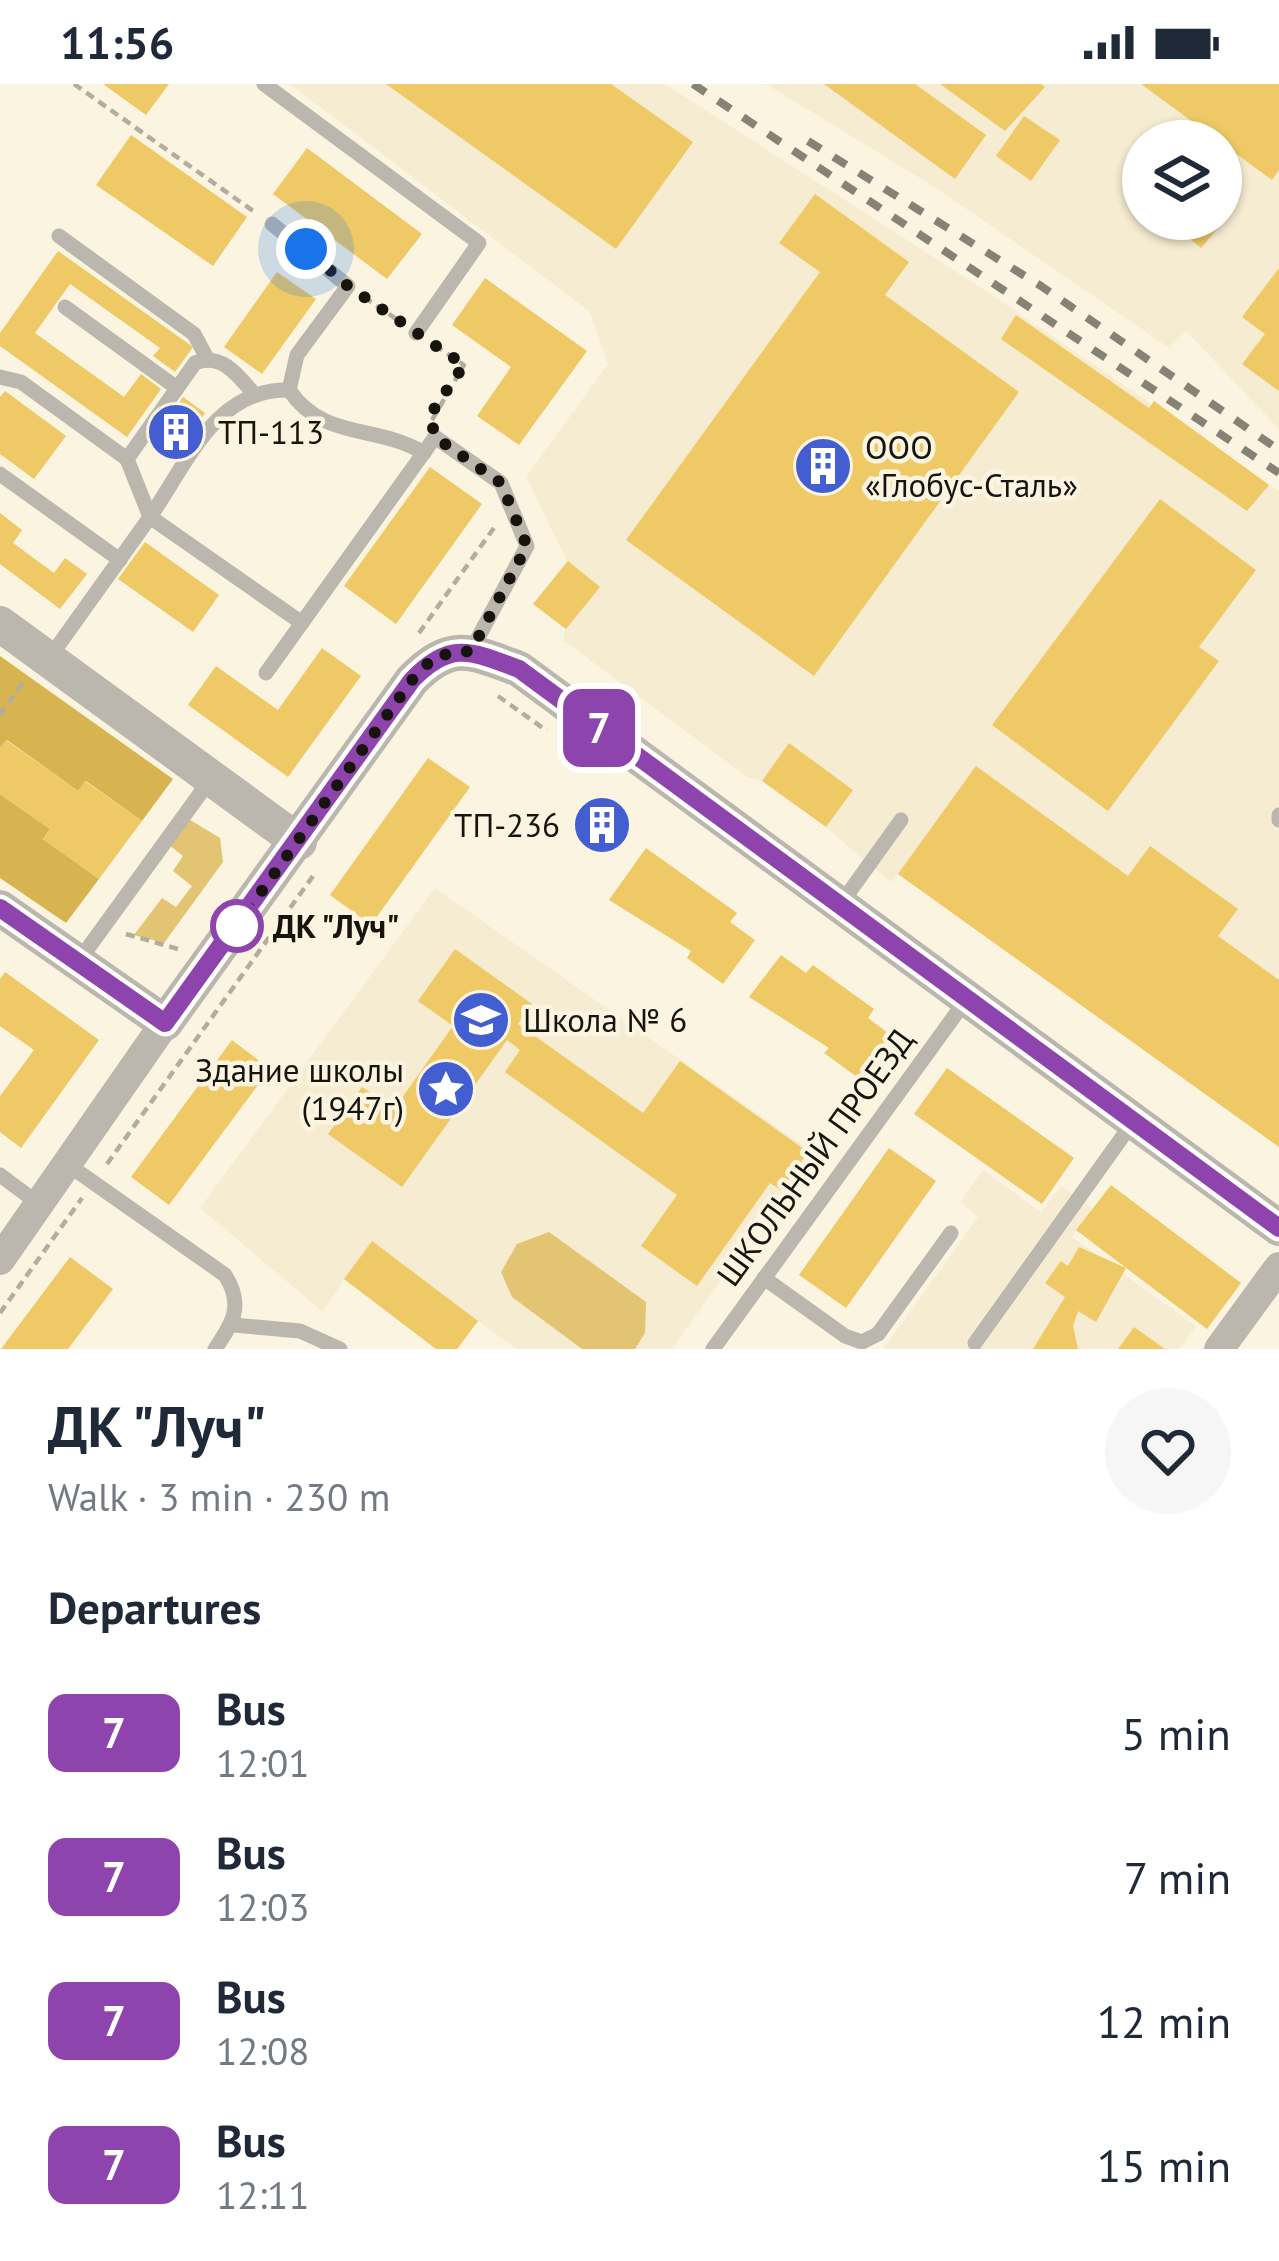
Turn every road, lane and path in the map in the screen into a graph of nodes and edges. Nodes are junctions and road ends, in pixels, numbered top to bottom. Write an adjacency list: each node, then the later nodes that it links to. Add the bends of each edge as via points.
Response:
1 (74, 84): 3 (path)
2 (264, 84): 7 (lane, via 479,243)
3 (272, 224): 5 (lane)
4 (59, 236): 8 (lane, via 194,334)
5 (348, 286): 7 (path); 11 (lane, via 297,356)
6 (65, 307): 10 (lane)
7 (416, 333): 13 (path, via 464,365 430,415)
8 (207, 358): 10 (lane); 12 (lane)
9 (0, 376): 15 (lane, via 21,382)
10 (177, 388): 15 (lane)
11 (289, 390): 12 (lane); 14 (lane, via 317,421 398,437)
12 (254, 394): 17 (lane, via 228,404)
13 (435, 437): 14 (lane); 21 (lane, via 501,483 527,546)
14 (424, 453): 19 (lane)
15 (127, 459): 17 (lane)
16 (0, 474): 18 (lane)
17 (150, 517): 18 (lane); 19 (lane)
18 (120, 560): 22 (lane)
19 (302, 623): 23 (lane)
20 (0, 624): 22 (street)
21 (471, 651): 29 (street, via 435,656 412,680); 30 (street, via 519,669)
22 (38, 668): 25 (path); 27 (street)
23 (266, 673)
24 (488, 690): 26 (path)
25 (0, 716)
26 (558, 740)
27 (212, 778): 29 (street); 32 (lane)
28 (901, 820): 30 (lane)
29 (307, 858): 34 (street); 34 (path)
30 (839, 906): 35 (street)
31 (0, 908): 33 (street)
32 (103, 927): 33 (lane); 34 (path)
33 (78, 962): 36 (street)
34 (229, 965): 36 (street); 40 (path)
35 (966, 1000): 37 (street); 46 (lane, ШКОЛЬНЫЙ ПРОЕЗД)
36 (165, 1023): 38 (street)
37 (1133, 1122): 42 (street); 49 (lane)
38 (67, 1164): 40 (lane); 41 (street)
39 (0, 1175): 41 (lane)
40 (94, 1182): 47 (path); 48 (lane, via 225,1275 236,1297)
41 (39, 1204): 44 (street)
42 (1279, 1228)
43 (951, 1233): 46 (lane, via 878,1334 862,1342)
44 (0, 1260)
45 (1279, 1267): 53 (street)
46 (764, 1278): 52 (lane, ШКОЛЬНЫЙ ПРОЕЗД)
47 (0, 1312)
48 (233, 1324): 50 (lane); 51 (lane, via 300,1331)
49 (975, 1343)
50 (215, 1349)
51 (340, 1349)
52 (713, 1349)
53 (1219, 1349)

